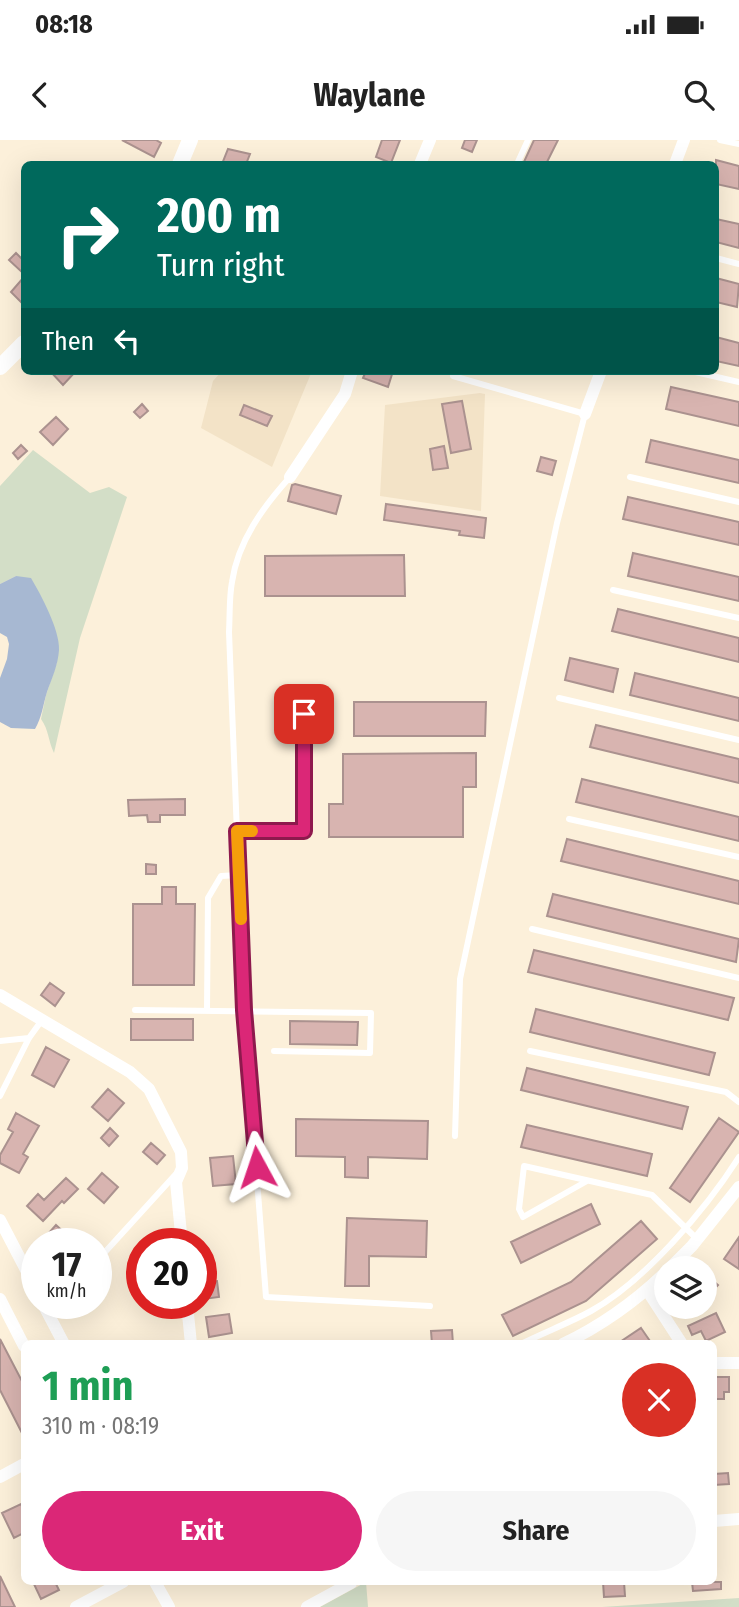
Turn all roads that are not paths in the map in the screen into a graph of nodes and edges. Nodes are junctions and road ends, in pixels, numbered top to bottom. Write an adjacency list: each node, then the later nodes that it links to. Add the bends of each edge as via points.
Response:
1 (190, 140): 7 (street)
2 (430, 140): 8 (street)
3 (528, 140): 9 (lane)
4 (684, 140): 10 (street)
5 (720, 140): 6 (lane)
6 (739, 144)
7 (181, 161)
8 (421, 161)
9 (518, 161)
10 (676, 161)
11 (719, 259): 12 (lane)
12 (739, 264)
13 (21, 346): 14 (street)
14 (0, 367)
15 (351, 375): 21 (street, via 345,394)
16 (600, 375): 20 (street)
17 (708, 375): 19 (lane)
18 (453, 376): 20 (lane)
19 (739, 382)
20 (585, 414): 46 (lane, via 557,523 460,979)
21 (290, 477): 30 (lane, via 248,534 232,582 229,632)
22 (630, 477): 23 (lane)
23 (739, 502)
24 (613, 590): 25 (lane)
25 (739, 618)
26 (559, 698): 28 (lane)
27 (304, 714): 30 (lane, via 304,831)
28 (739, 740)
29 (569, 819): 31 (lane)
30 (237, 831): 32 (lane)
31 (739, 857)
32 (239, 875): 37 (lane, via 221,876 208,898); 38 (lane)
33 (532, 929): 34 (lane)
34 (739, 978)
35 (0, 995): 39 (street)
36 (135, 1010): 37 (lane)
37 (207, 1010): 38 (lane)
38 (244, 1010): 42 (lane, via 371,1013 370,1053); 61 (lane, via 267,1297)
39 (43, 1020): 40 (lane); 48 (street, via 149,1089 181,1152)
40 (29, 1038): 41 (lane); 44 (lane)
41 (0, 1041)
42 (274, 1051)
43 (530, 1051): 45 (lane, via 726,1092)
44 (0, 1096)
45 (739, 1102)
46 (455, 1136)
47 (739, 1157): 53 (lane)
48 (182, 1168): 52 (street, via 176,1182); 55 (lane)
49 (587, 1181): 49 (lane, via 523,1217 519,1209 524,1166); 53 (lane, via 652,1195)
50 (739, 1187): 54 (street)
51 (0, 1220): 57 (street)
52 (180, 1228)
53 (686, 1229): 54 (lane); 62 (lane, via 633,1280)
54 (698, 1240): 56 (street)
55 (112, 1245)
56 (682, 1256)
57 (21, 1260)
58 (654, 1283): 59 (street)
59 (647, 1290): 65 (street); 71 (street)
60 (0, 1299): 66 (street)
61 (430, 1306)
62 (592, 1310): 65 (lane); 69 (lane)
63 (51, 1319): 67 (street)
64 (188, 1319): 68 (street)
65 (600, 1322): 70 (street)
66 (5, 1323): 72 (street)
67 (62, 1340)
68 (191, 1340)
69 (529, 1340)
70 (571, 1340)
71 (679, 1340)
72 (21, 1342)
73 (717, 1363): 74 (street)
74 (739, 1363)
75 (21, 1466): 76 (street)
76 (0, 1477)
77 (739, 1519): 78 (street)
78 (717, 1521)
79 (116, 1585): 82 (street)
80 (157, 1585): 83 (street)
81 (347, 1585): 84 (street)
82 (76, 1607)
83 (169, 1607)
84 (307, 1607)

